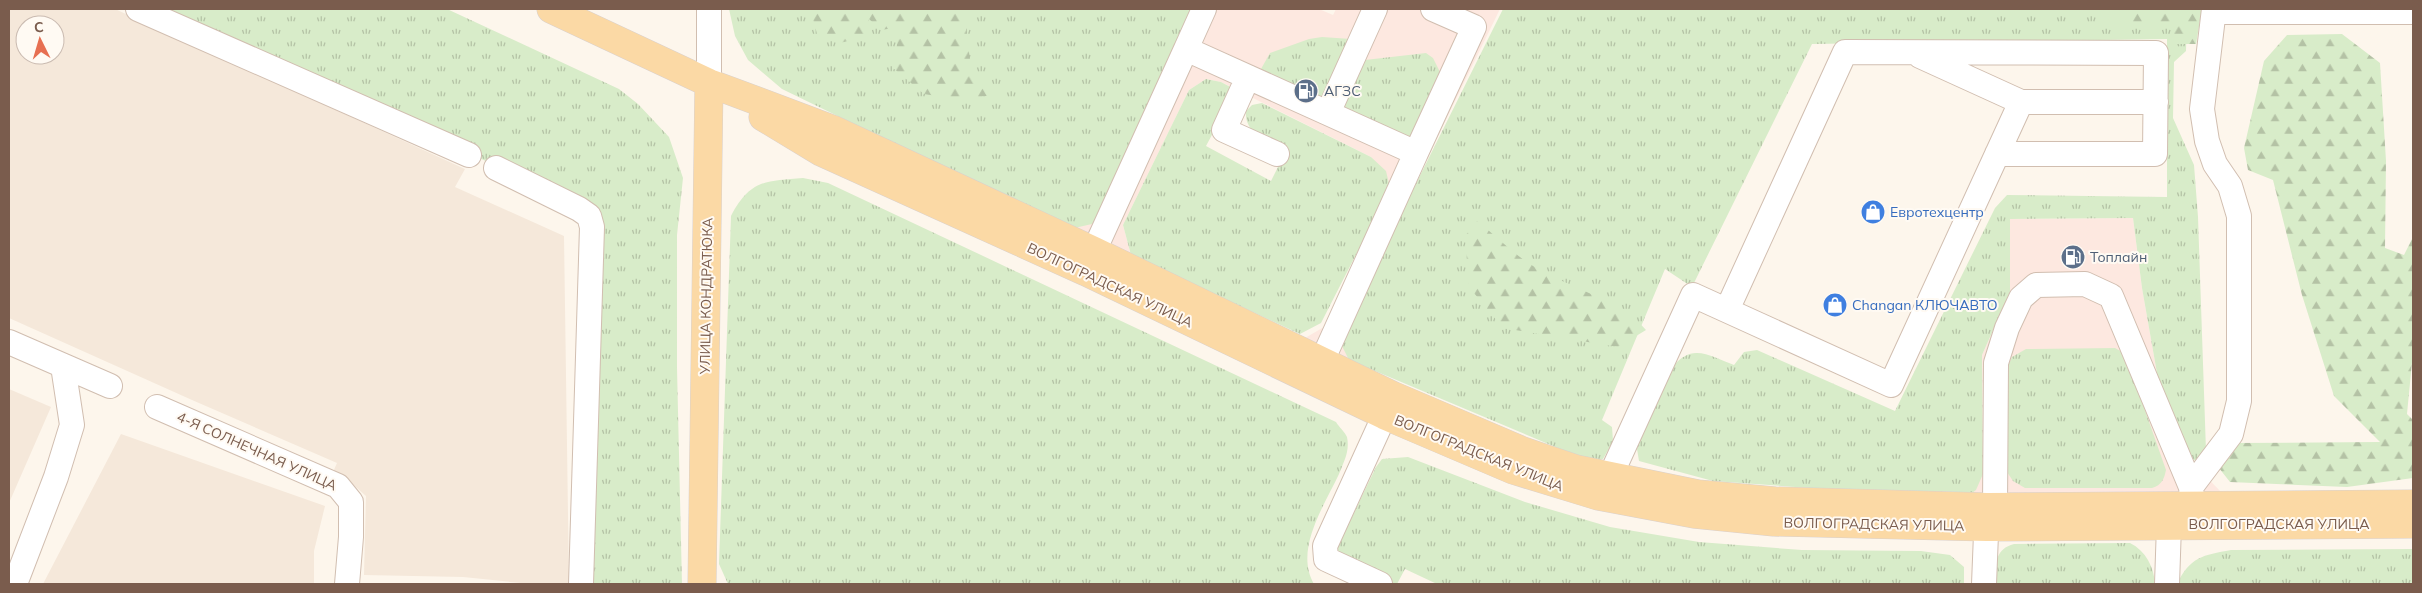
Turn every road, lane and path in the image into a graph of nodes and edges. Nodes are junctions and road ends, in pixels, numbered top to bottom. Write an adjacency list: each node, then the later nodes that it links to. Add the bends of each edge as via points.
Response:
1 (138, 9): 19 (street)
2 (551, 9): 12 (main road, ВОЛГОГРАДСКАЯ УЛИЦА)
3 (709, 9): 12 (street, УЛИЦА КОНДРАТЮКА)
4 (1204, 9): 9 (street)
5 (1375, 9): 15 (street)
6 (1433, 9): 16 (street, via 1474,27)
7 (2214, 10): 8 (street); 31 (street, via 2202,109 2207,141 2233,192 2239,216 2239,401 2231,434)
8 (2413, 12)
9 (1186, 49): 11 (street); 21 (street)
10 (1912, 52): 13 (street); 14 (street, via 2156,53); 22 (street, via 1846,52)
11 (1248, 77): 15 (street); 17 (street, via 1224,130)
12 (709, 83): 21 (main road, ВОЛГОГРАДСКАЯ УЛИЦА, via 832,129); 27 (main road, ВОЛГОГРАДСКАЯ УЛИЦА, via 821,152); 37 (main road, УЛИЦА КОНДРАТЮКА)
13 (2021, 102): 14 (street); 18 (street)
14 (2156, 102): 18 (street, via 2155,154)
15 (1328, 113): 16 (street)
16 (1416, 153): 24 (street)
17 (1277, 154)
18 (1997, 154): 22 (street, via 1891,385)
19 (469, 155)
20 (496, 168): 36 (street, via 580,209 589,216 592,227)
21 (1094, 251): 24 (main road, ВОЛГОГРАДСКАЯ УЛИЦА)
22 (1727, 310): 29 (street, via 1693,295)
23 (9, 342): 25 (street)
24 (1322, 361): 27 (main road, ВОЛГОГРАДСКАЯ УЛИЦА)
25 (63, 366): 26 (street); 34 (street, via 72,425)
26 (110, 386)
27 (1389, 405): 29 (main road, ВОЛГОГРАДСКАЯ УЛИЦА); 32 (main road, ВОЛГОГРАДСКАЯ УЛИЦА, via 1514,470 1617,500 1694,514 1774,522); 38 (street, via 1325,546 1326,558)
28 (157, 407): 35 (street, 4-Я СОЛНЕЧНАЯ УЛИЦА, via 338,486 351,502)
29 (1610, 477): 32 (main road, ВОЛГОГРАДСКАЯ УЛИЦА, via 1698,494)
30 (2413, 504): 31 (main road, ВОЛГОГРАДСКАЯ УЛИЦА)
31 (2187, 510): 32 (main road, ВОЛГОГРАДСКАЯ УЛИЦА); 32 (street, via 2111,296 2084,284 2036,285 2021,298 2007,328 1996,363); 33 (main road, ВОЛГОГРАДСКАЯ УЛИЦА); 40 (street)
32 (1990, 513): 39 (street)
33 (2413, 524)
34 (15, 584)
35 (347, 584)
36 (581, 584)
37 (702, 584)
38 (1380, 584)
39 (1984, 584)
40 (2167, 584)

